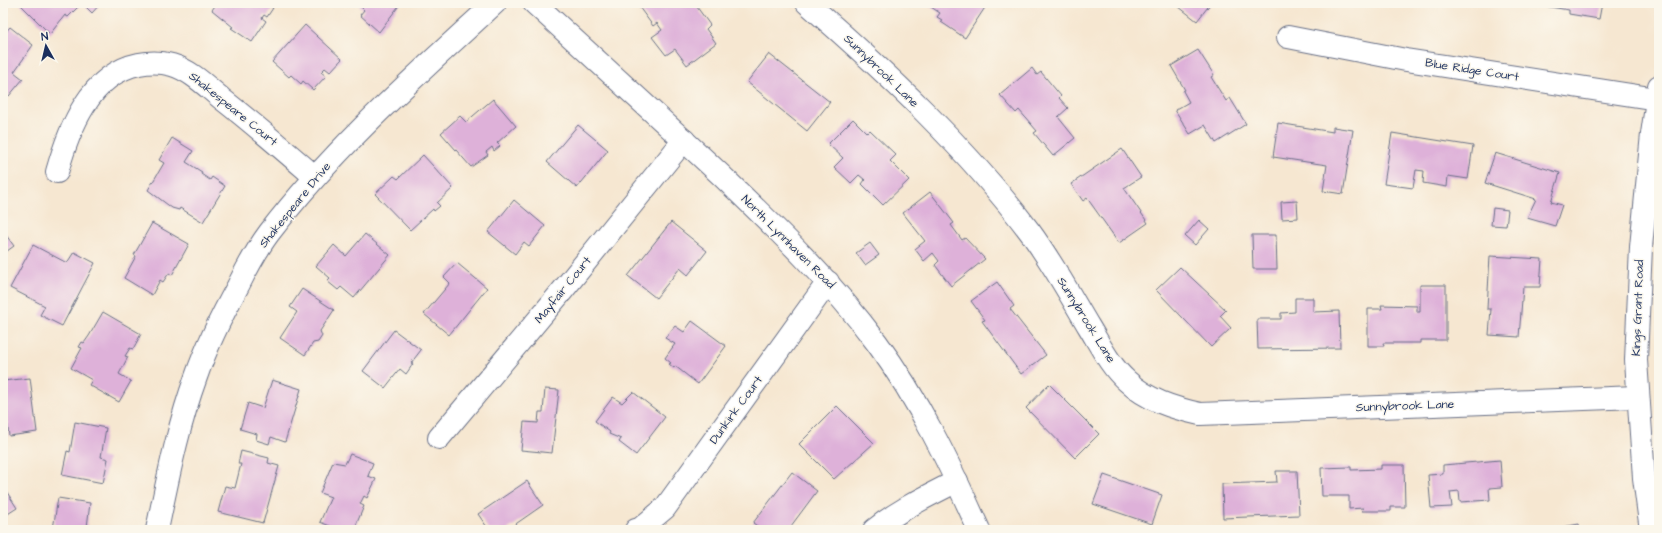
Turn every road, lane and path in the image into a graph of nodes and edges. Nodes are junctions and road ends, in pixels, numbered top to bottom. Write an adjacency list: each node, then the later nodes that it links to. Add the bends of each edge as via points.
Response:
1 (495, 3): 8 (street, Shakespeare Drive, via 374,115)
2 (534, 3): 6 (street, North Lynnhaven Road)
3 (807, 3): 10 (street, Sunnybrook Lane, via 925,114 990,182 1030,233 1109,360 1127,381 1148,397 1173,408 1200,414)
4 (1288, 37): 5 (street, Blue Ridge Court, via 1406,60)
5 (1658, 92): 10 (street, Kings Grant Road, via 1641,247)
6 (684, 140): 9 (street, North Lynnhaven Road, via 785,236); 11 (street, Mayfair Court)
7 (57, 172): 8 (street, Shakespeare Court, via 76,120 97,89 111,75 129,66 148,62 172,65 190,73)
8 (315, 177): 14 (street, Shakespeare Drive, via 268,234 220,319 196,376 176,440)
9 (828, 282): 13 (street, North Lynnhaven Road, via 878,344 916,403); 15 (street, Dunkirk Court, via 665,508)
10 (1637, 397): 12 (street, Kings Grant Road)
11 (440, 438)
12 (1650, 456): 18 (street, Kings Grant Road)
13 (957, 481): 16 (street, via 893,515); 17 (street, North Lynnhaven Road)
14 (157, 530)
15 (636, 530)
16 (874, 530)
17 (978, 530)
18 (1651, 530)

